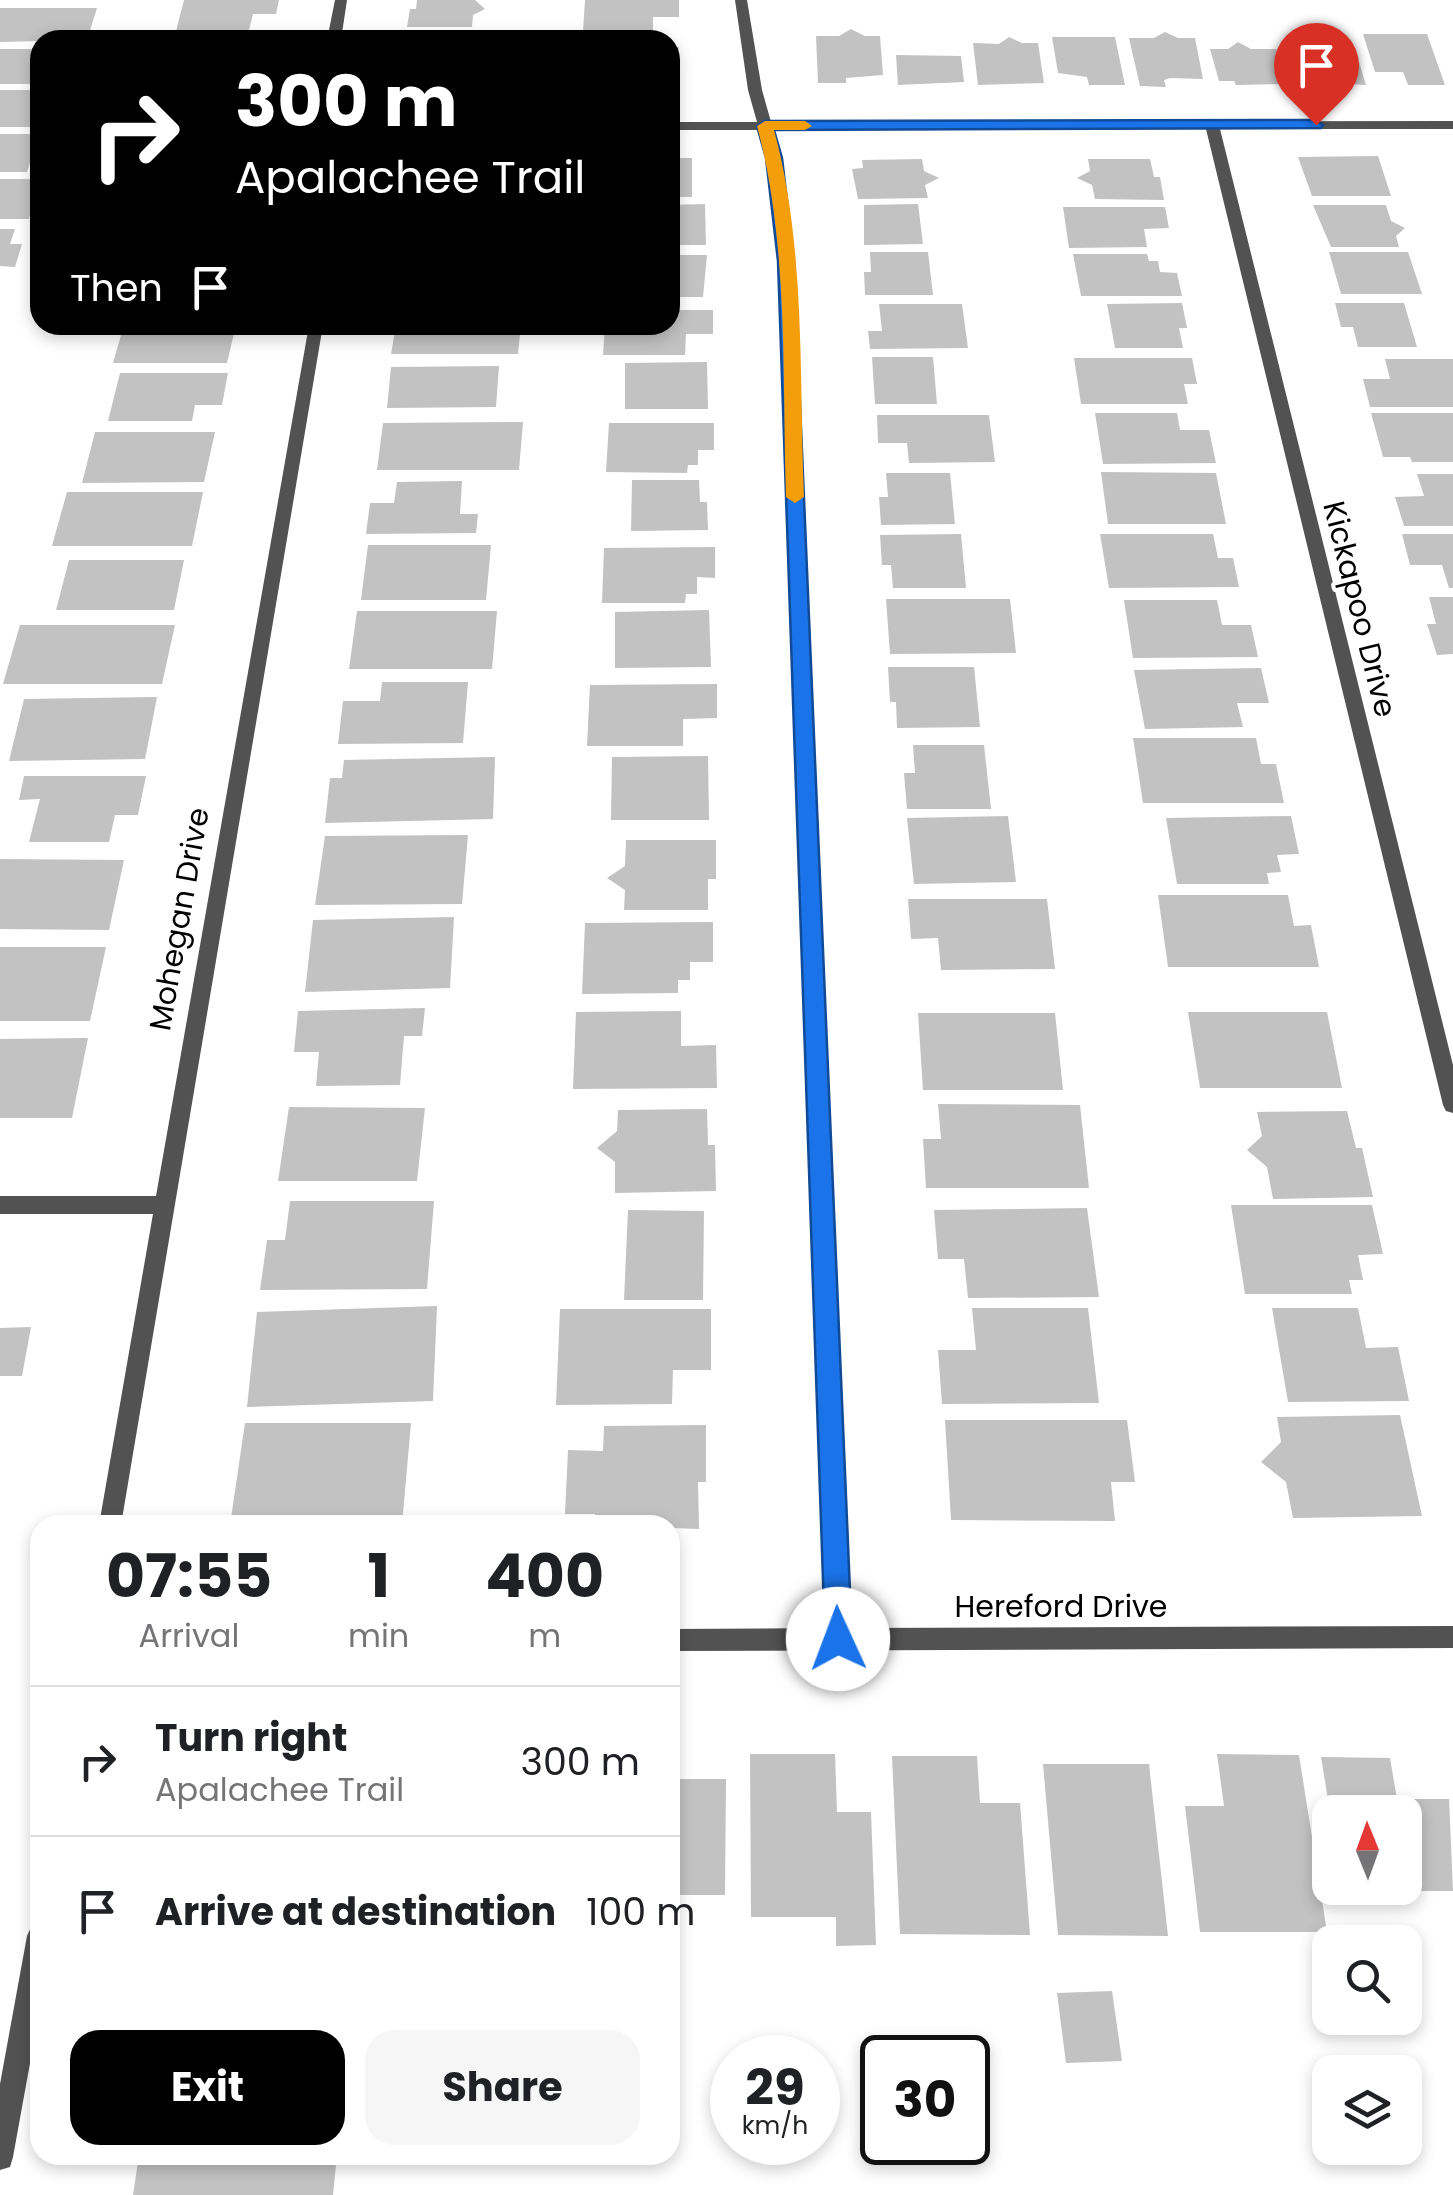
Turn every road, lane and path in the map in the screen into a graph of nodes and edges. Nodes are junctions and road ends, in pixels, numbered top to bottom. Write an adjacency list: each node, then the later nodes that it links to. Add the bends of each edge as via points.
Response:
1 (341, 0): 3 (street)
2 (741, 0): 7 (street)
3 (336, 30)
4 (1212, 125): 5 (street); 7 (street); 9 (street, Kickapoo Drive)
5 (1453, 125)
6 (680, 126): 7 (street)
7 (765, 126): 14 (street, via 786,261)
8 (314, 335): 10 (street, Mohegan Drive)
9 (1453, 1106)
10 (164, 1204): 11 (street); 12 (street, Mohegan Drive)
11 (0, 1205)
12 (112, 1515)
13 (1453, 1637): 14 (street, Hereford Drive)
14 (838, 1639): 15 (street, Hereford Drive)
15 (680, 1640)
16 (30, 1991): 17 (street)
17 (0, 2157)

